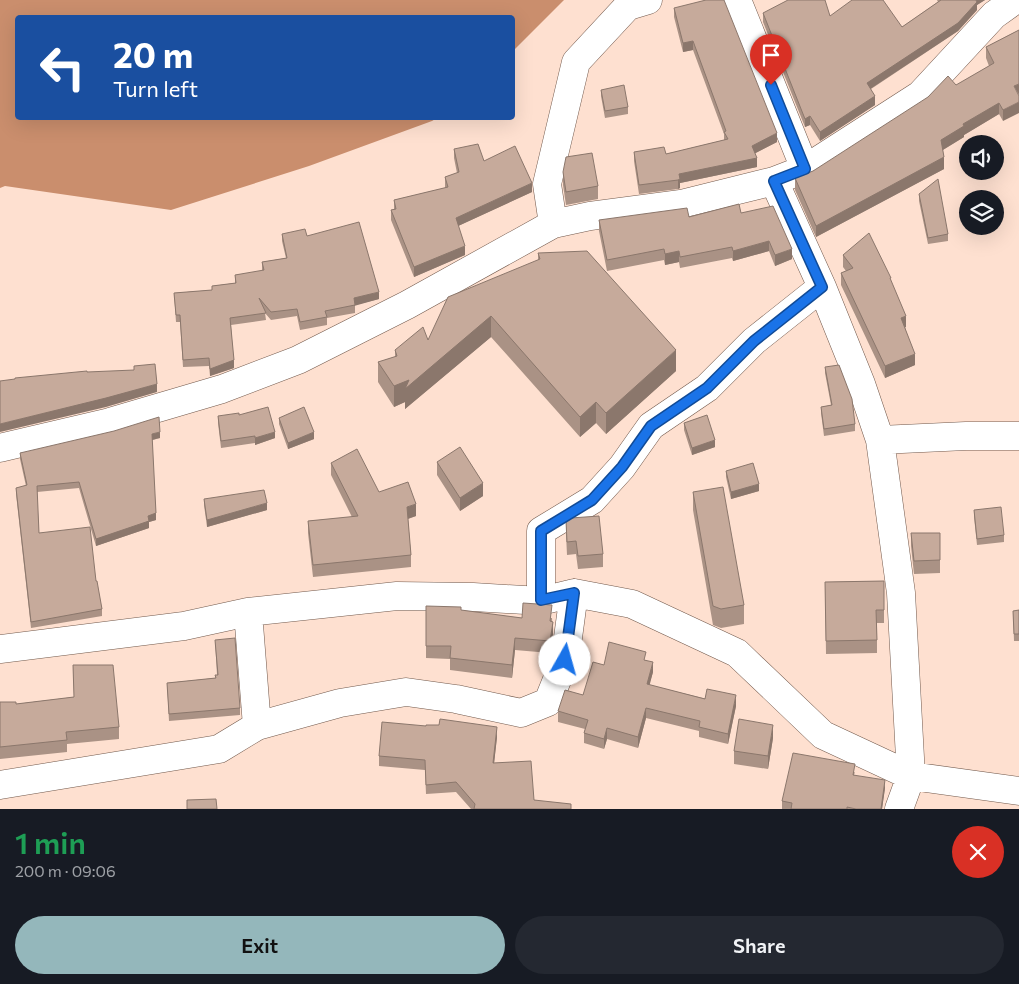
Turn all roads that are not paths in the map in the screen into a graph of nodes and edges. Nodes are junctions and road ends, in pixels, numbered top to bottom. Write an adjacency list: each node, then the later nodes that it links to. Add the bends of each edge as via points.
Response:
1 (648, 0): 6 (street, via 628,6 576,62 547,184)
2 (737, 0): 4 (street)
3 (1015, 0): 4 (street, via 994,15 920,95)
4 (805, 169): 5 (street)
5 (774, 181): 6 (street, via 681,204); 7 (street)
6 (553, 224): 10 (street, via 407,305 298,360 222,389 110,422)
7 (822, 287): 9 (street); 12 (street, via 754,341 707,388 651,426 622,467 592,500 541,531)
8 (1019, 436): 9 (street)
9 (880, 440): 16 (street, via 901,593)
10 (0, 448)
11 (574, 593): 12 (street); 15 (street, via 565,660 548,702 521,713 406,692 340,703); 16 (street, via 632,604 737,653 823,735)
12 (541, 600): 13 (street, via 397,596)
13 (248, 612): 14 (street, via 184,626); 15 (street)
14 (0, 649)
15 (257, 726): 17 (street, via 219,749)
16 (910, 776): 18 (street); 19 (street)
17 (0, 785)
18 (1019, 791)
19 (899, 809)

